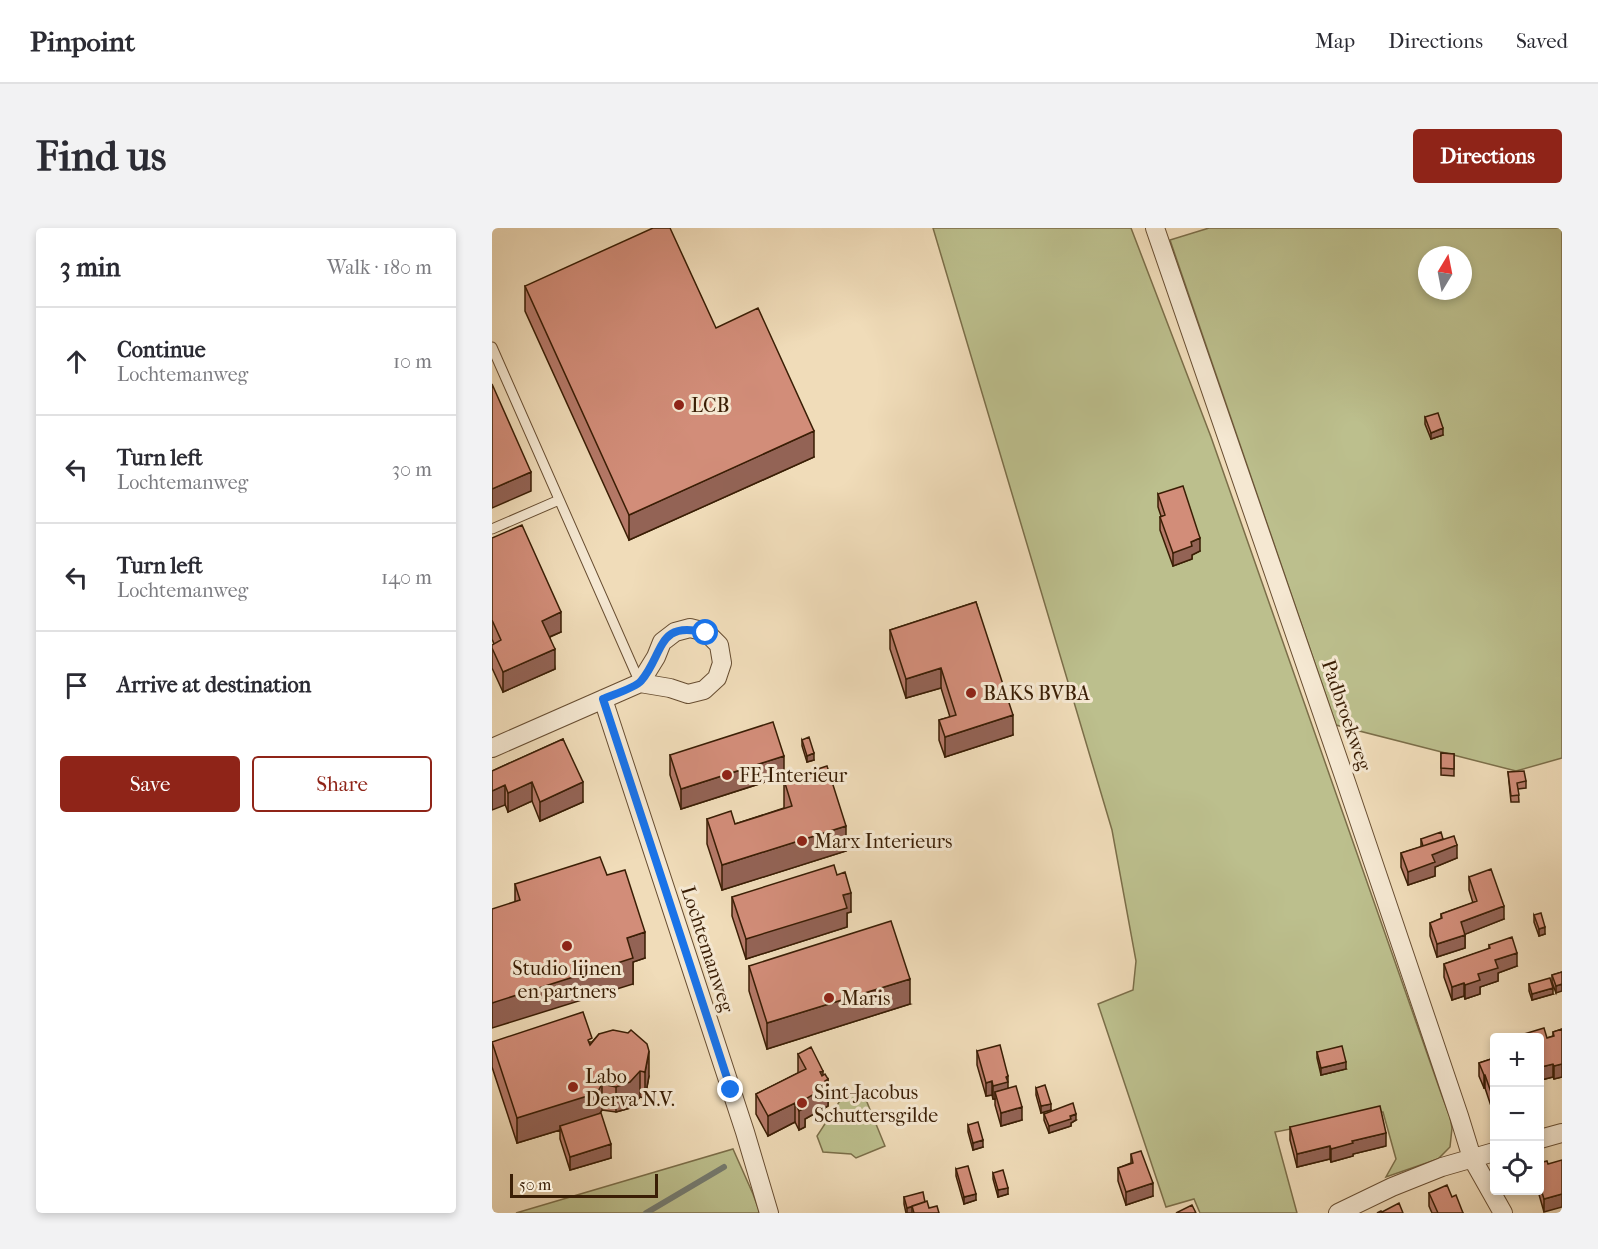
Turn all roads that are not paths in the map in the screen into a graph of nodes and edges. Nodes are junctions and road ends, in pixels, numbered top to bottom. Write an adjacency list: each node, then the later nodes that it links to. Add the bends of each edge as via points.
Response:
1 (1155, 228): 11 (street, Padbroekweg)
2 (492, 347): 3 (lane)
3 (559, 500): 4 (lane); 5 (lane)
4 (492, 529)
5 (640, 683): 5 (street, via 688,694 704,690 717,678 722,663 719,645 706,633 690,628 675,632 662,642); 6 (street)
6 (603, 699): 7 (street); 12 (street, Lochtemanweg)
7 (492, 748)
8 (1562, 1133): 9 (street)
9 (1544, 1138)
10 (1490, 1153): 11 (street)
11 (1472, 1158): 13 (street, via 1392,1187); 14 (street, Padbroekweg)
12 (770, 1213)
13 (1338, 1213)
14 (1503, 1213)

